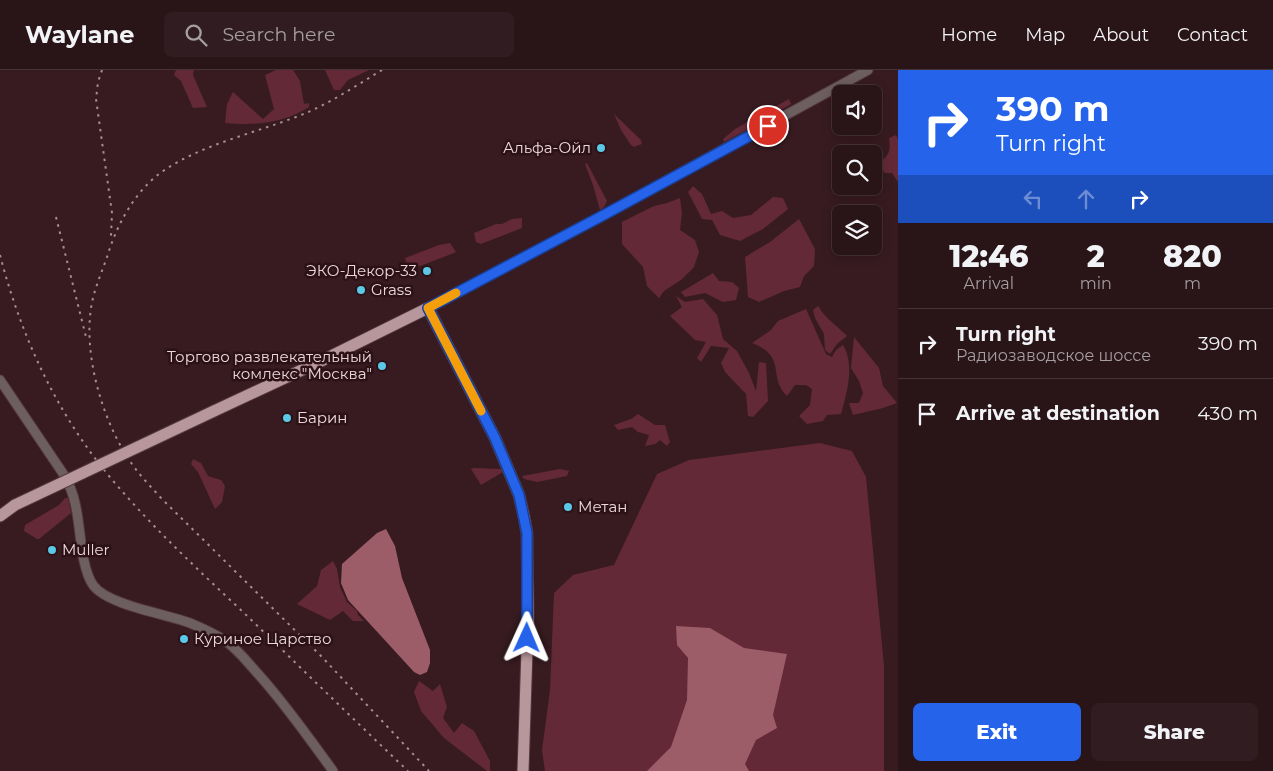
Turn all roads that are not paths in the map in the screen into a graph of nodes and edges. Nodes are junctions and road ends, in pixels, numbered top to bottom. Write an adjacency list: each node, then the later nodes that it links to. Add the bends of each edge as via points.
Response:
1 (868, 70): 2 (street)
2 (428, 308): 4 (main road, bridge, via 15,505); 6 (main road, via 495,438 519,495 524,516 528,619)
3 (0, 380): 5 (street, via 64,475 75,503 88,577 98,591 189,623 227,642 276,695)
4 (0, 516)
5 (333, 771)
6 (522, 771)

